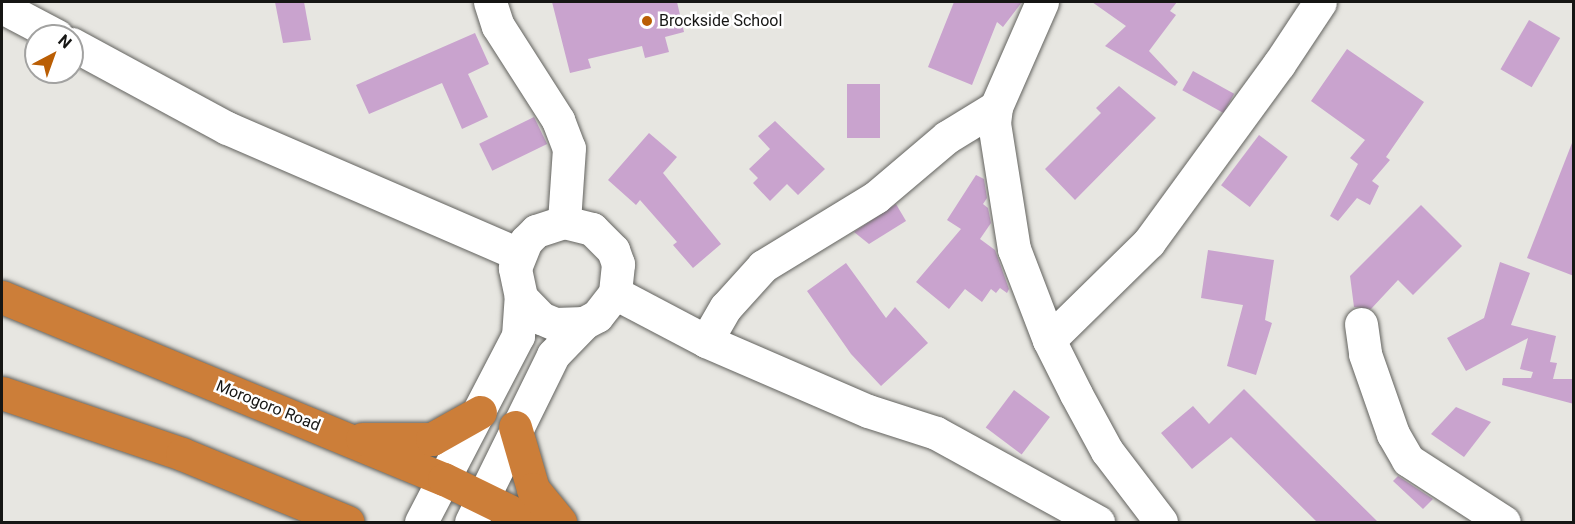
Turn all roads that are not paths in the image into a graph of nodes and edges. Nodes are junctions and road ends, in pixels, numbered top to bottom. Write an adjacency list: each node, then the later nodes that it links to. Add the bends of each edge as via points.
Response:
1 (490, 2): 8 (street, via 498,26 558,120 569,148)
2 (1042, 2): 7 (street)
3 (1320, 2): 15 (street, via 1280,64 1149,242)
4 (2, 7): 5 (street)
5 (34, 24)
6 (84, 51): 9 (street, via 227,128)
7 (996, 107): 15 (street, via 994,138 1014,249); 16 (street, via 947,137 876,197 763,266 726,307)
8 (564, 222): 9 (street, via 536,231); 10 (street, via 592,229 609,244 618,264)
9 (518, 254): 12 (street, via 516,283)
10 (615, 293): 13 (street, via 597,316); 16 (street)
11 (2, 297): 20 (highway, Morogoro Road)
12 (521, 297): 13 (street, via 548,321); 18 (street, via 518,336)
13 (584, 323): 19 (street, via 552,355)
14 (1361, 324): 29 (street, via 1365,354 1393,434 1408,460)
15 (1049, 340): 28 (street, via 1107,451)
16 (706, 341): 27 (street, via 868,411 936,433)
17 (2, 393): 23 (highway, via 182,454)
18 (480, 412): 20 (highway, via 432,439); 21 (street)
19 (515, 427): 22 (street); 26 (highway, via 533,489)
20 (348, 439): 21 (highway, Morogoro Road)
21 (444, 479): 22 (highway, Morogoro Road); 24 (street)
22 (477, 510): 25 (highway, Morogoro Road)
23 (335, 519)
24 (421, 522)
25 (532, 522)
26 (560, 522)
27 (1098, 522)
28 (1161, 522)
29 (1504, 522)

